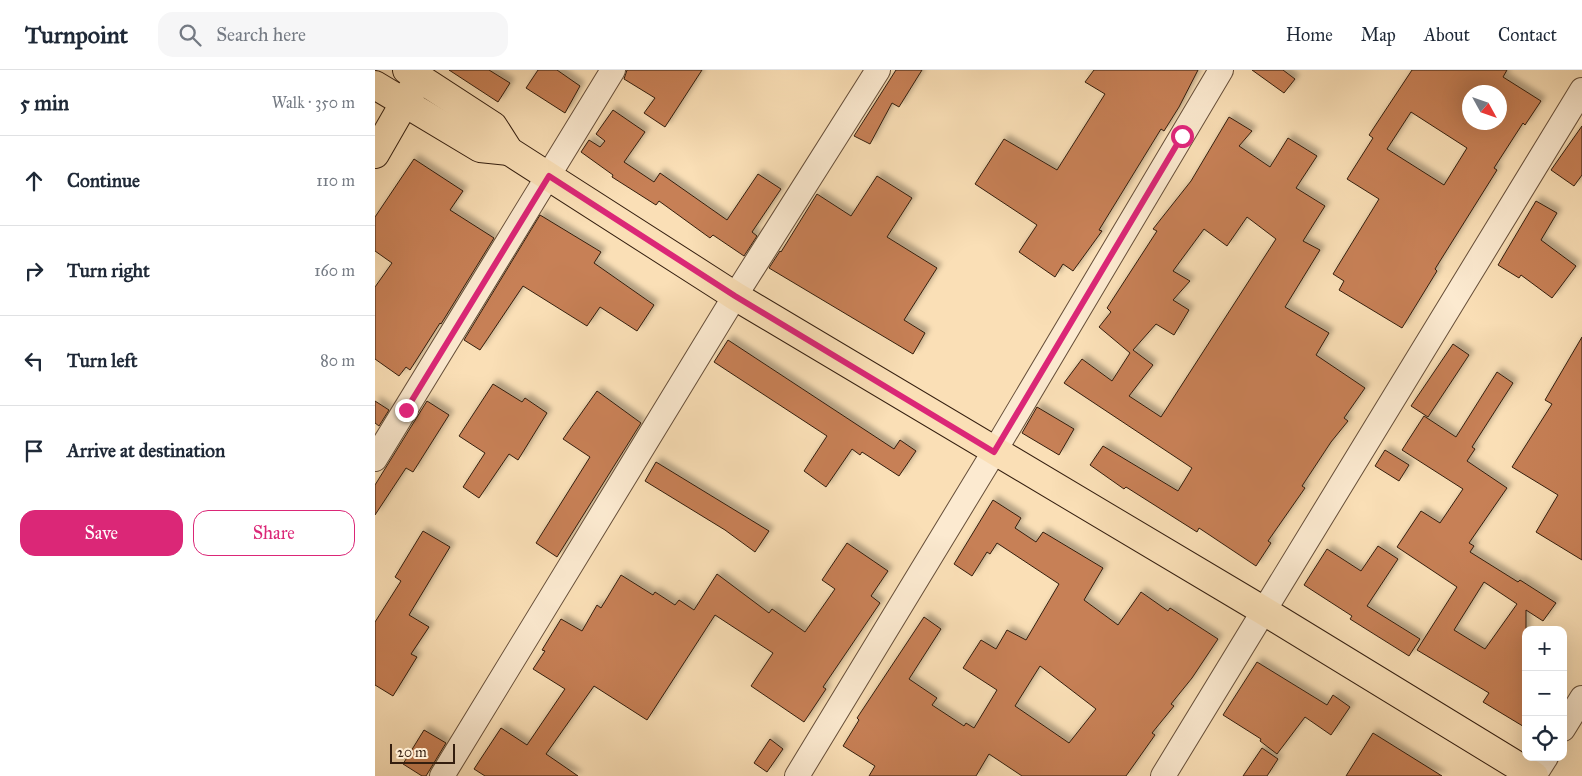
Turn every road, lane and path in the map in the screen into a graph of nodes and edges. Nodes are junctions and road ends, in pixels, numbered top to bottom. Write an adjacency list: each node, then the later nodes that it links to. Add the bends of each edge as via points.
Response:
1 (613, 70): 10 (street)
2 (878, 70): 11 (street)
3 (1221, 70): 12 (street)
4 (417, 73): 7 (main road); 8 (main road, via 493,126)
5 (375, 85): 7 (main road)
6 (1582, 90): 14 (street)
7 (404, 102): 8 (main road, via 481,148); 9 (main road)
8 (509, 150): 10 (main road)
9 (375, 154)
10 (549, 176): 11 (main road); 13 (street)
11 (735, 296): 12 (main road); 18 (street)
12 (994, 452): 14 (main road); 19 (street)
13 (375, 460)
14 (1264, 611): 20 (street); 21 (main road)
15 (1582, 698): 16 (street)
16 (1567, 722)
17 (1543, 761): 21 (street)
18 (442, 776)
19 (797, 776)
20 (1163, 776)
21 (1534, 776)

